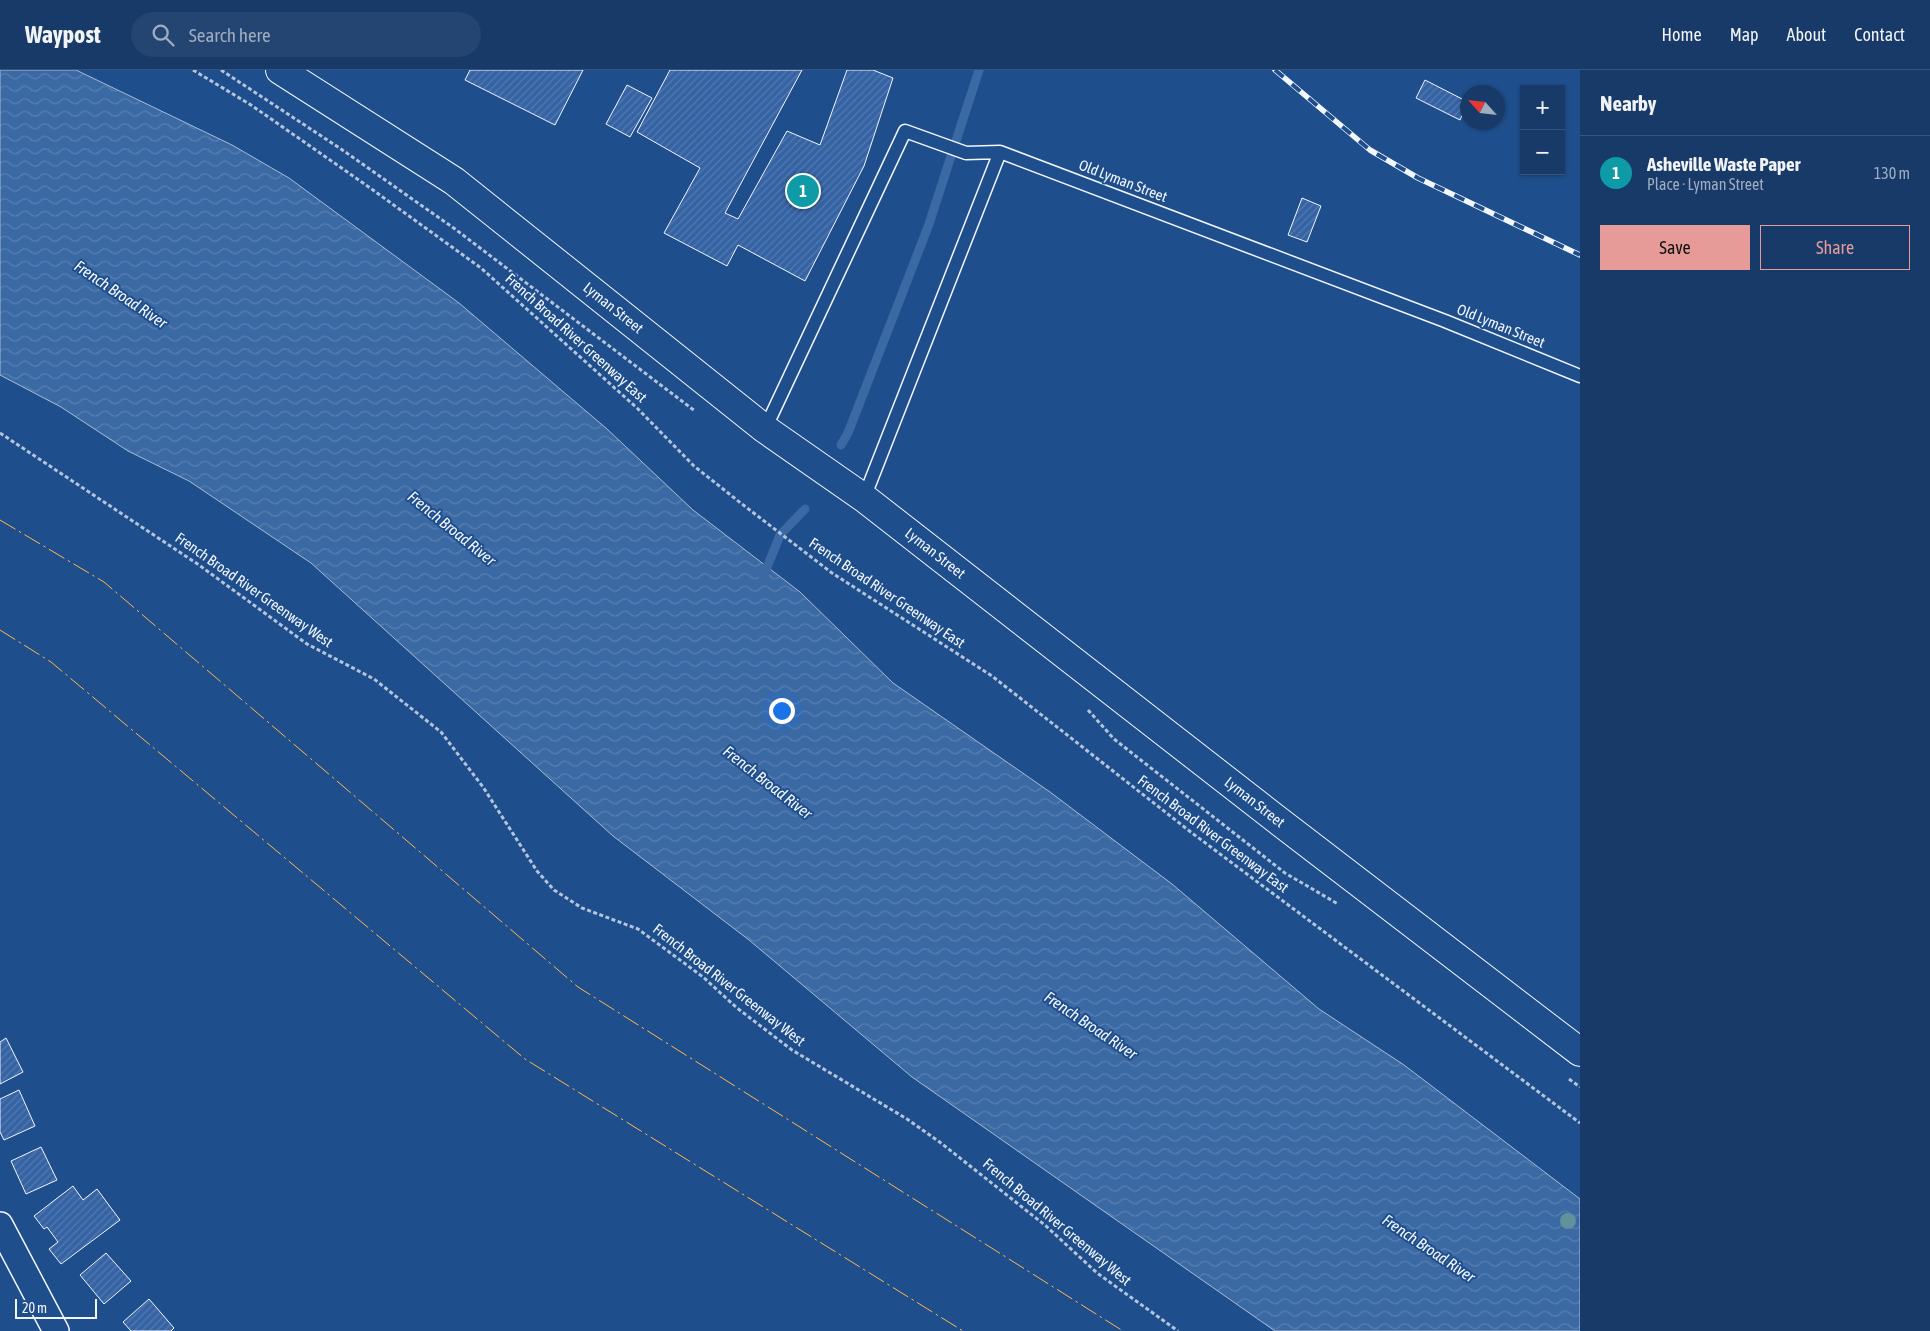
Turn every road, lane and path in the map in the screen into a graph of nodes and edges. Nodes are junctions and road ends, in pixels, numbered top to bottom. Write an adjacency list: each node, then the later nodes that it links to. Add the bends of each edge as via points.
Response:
1 (193, 70): 15 (path, French Broad River Greenway East, via 251,105 366,184 480,268 637,408 694,466 742,504 832,573 992,676 1192,833)
2 (221, 70): 6 (path, French Broad River Greenway East, via 455,229)
3 (280, 70): 7 (main road, Lyman Street, via 454,181)
4 (1000, 152): 5 (lane, Old Lyman Street, via 1445,321); 7 (lane, via 966,152 905,130); 9 (lane)
5 (1580, 376)
6 (697, 413)
7 (766, 429): 9 (main road, Lyman Street)
8 (0, 433): 18 (path, French Broad River Greenway West, via 199,565 308,644 374,679 441,732 554,890 582,908 638,930 703,976 792,1050 934,1138 1046,1226 1097,1273)
9 (864, 498): 12 (main road, Lyman Street)
10 (1083, 705): 11 (path, French Broad River Greenway East, via 1114,739 1285,873)
11 (1344, 908)
12 (1580, 1052)
13 (1564, 1075): 14 (path)
14 (1580, 1087)
15 (1580, 1123)
16 (0, 1225): 17 (street)
17 (56, 1331)
18 (1178, 1331)

